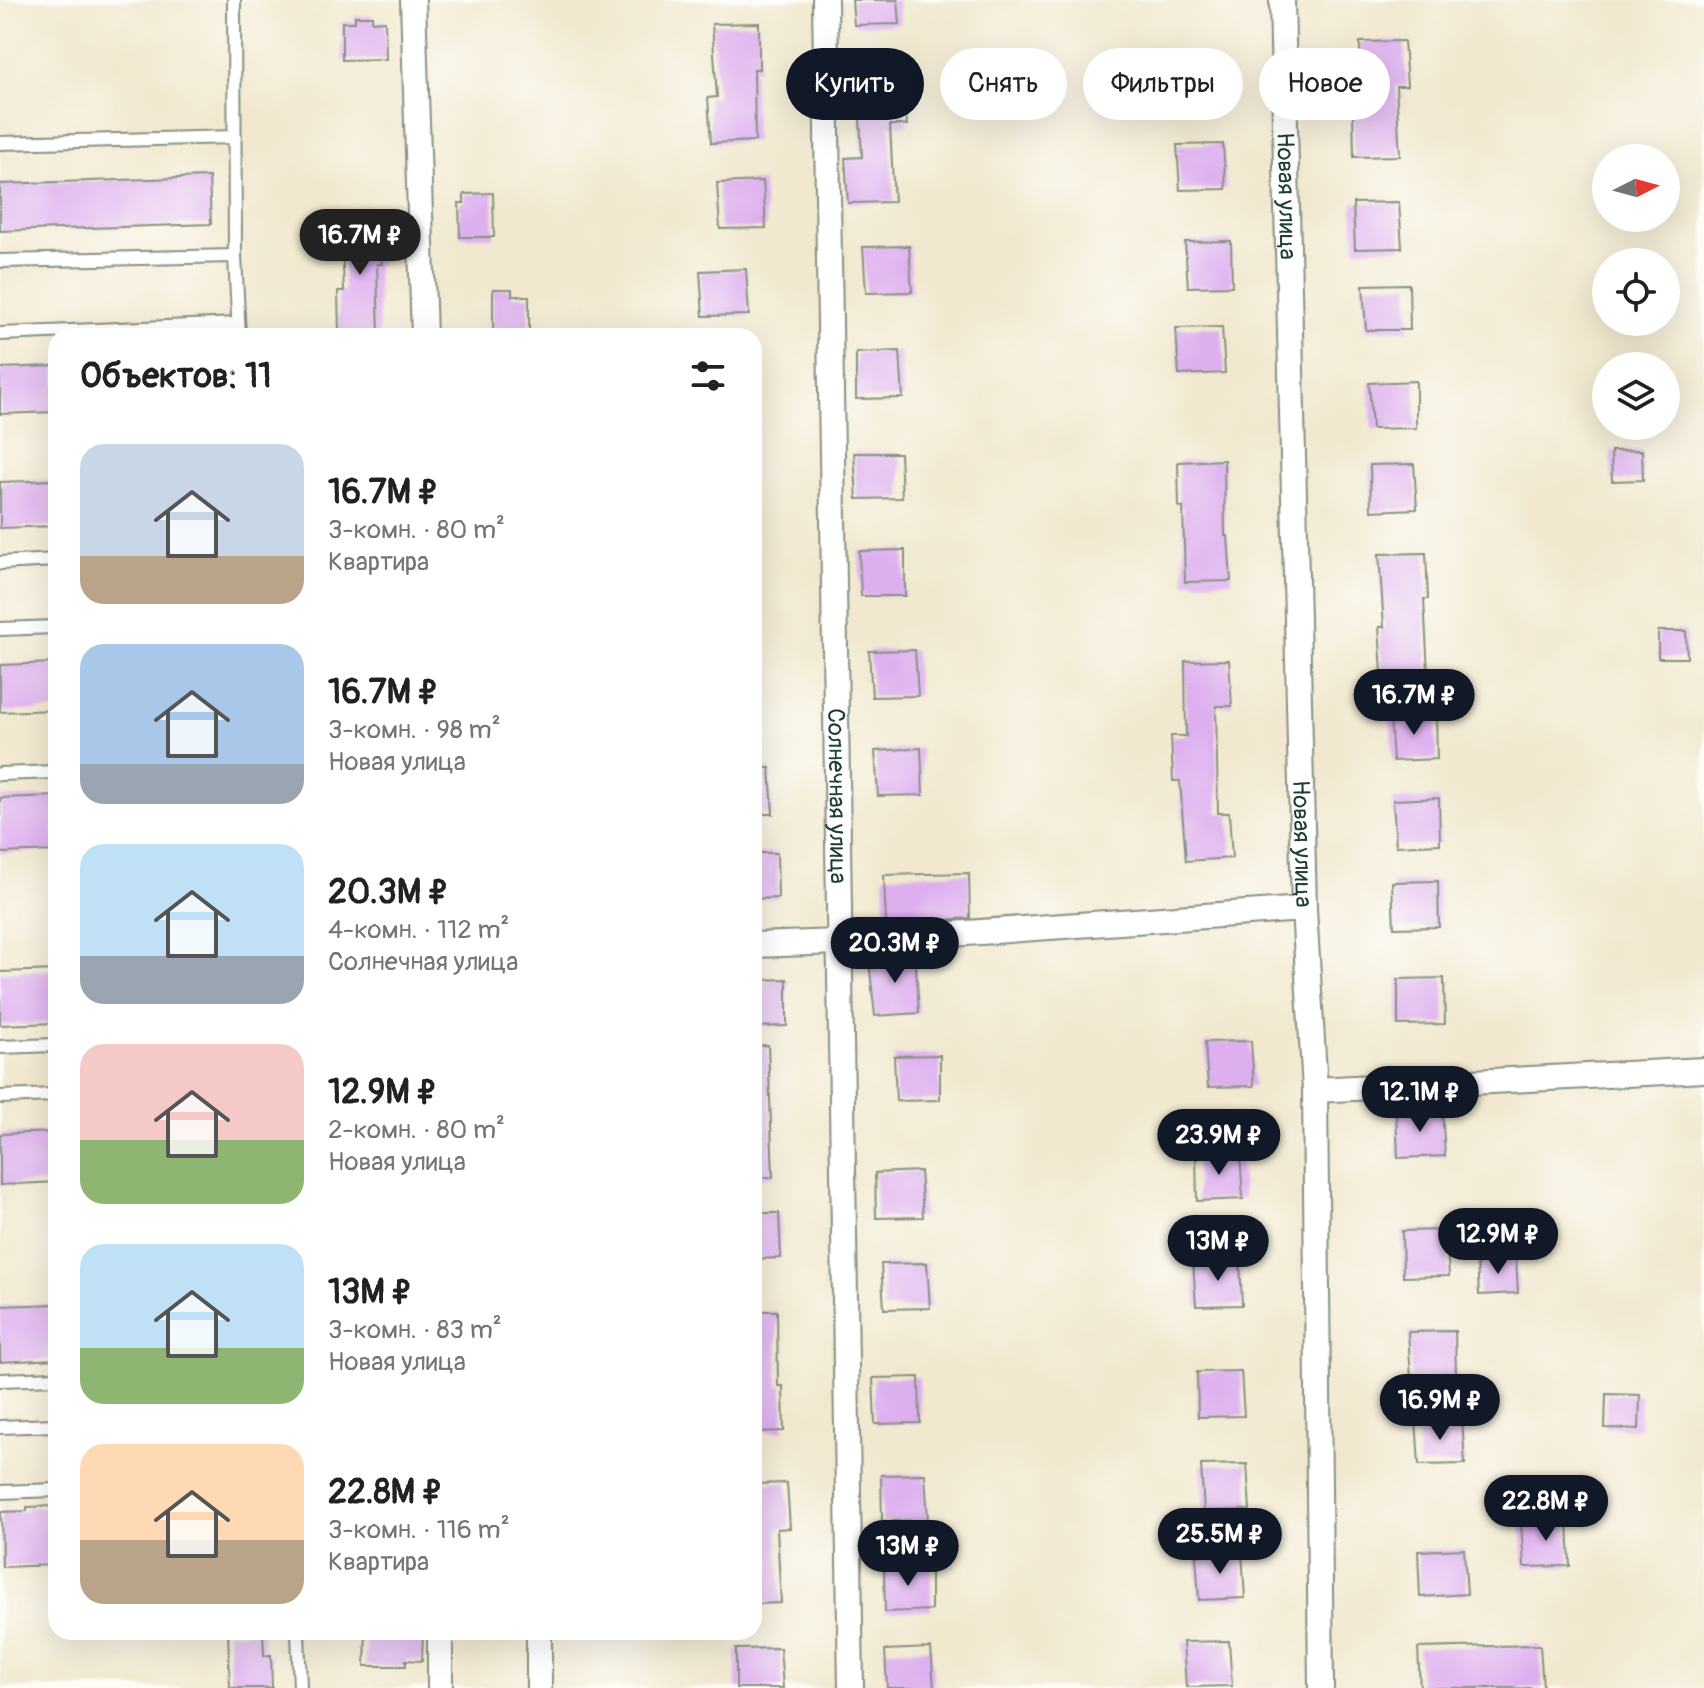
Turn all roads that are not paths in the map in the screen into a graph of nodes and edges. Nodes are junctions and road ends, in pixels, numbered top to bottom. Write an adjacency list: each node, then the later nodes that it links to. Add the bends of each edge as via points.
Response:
1 (234, 0): 5 (lane)
2 (413, 0): 10 (street)
3 (825, 0): 20 (street, Солнечная улица)
4 (1282, 0): 19 (street, Новая улица)
5 (235, 137): 6 (lane); 7 (lane)
6 (0, 143)
7 (235, 256): 8 (lane); 9 (lane)
8 (0, 261)
9 (238, 328)
10 (424, 328)
11 (48, 333): 12 (lane)
12 (0, 334)
13 (48, 560): 14 (lane)
14 (0, 563)
15 (48, 627): 16 (lane)
16 (0, 629)
17 (48, 772): 18 (lane)
18 (0, 774)
19 (1304, 909): 20 (street); 25 (street, Новая улица)
20 (839, 942): 21 (street); 40 (street, Солнечная улица)
21 (762, 945)
22 (48, 1045): 23 (lane)
23 (0, 1047)
24 (1704, 1070): 25 (street)
25 (1315, 1090): 41 (street, Новая улица)
26 (48, 1095): 27 (lane)
27 (0, 1097)
28 (48, 1378): 29 (lane)
29 (0, 1380)
30 (48, 1425): 31 (lane)
31 (0, 1427)
32 (48, 1490): 33 (lane)
33 (0, 1492)
34 (298, 1640): 37 (lane)
35 (440, 1640): 38 (street)
36 (539, 1640): 39 (street)
37 (300, 1688)
38 (440, 1688)
39 (539, 1688)
40 (851, 1688)
41 (1321, 1688)

